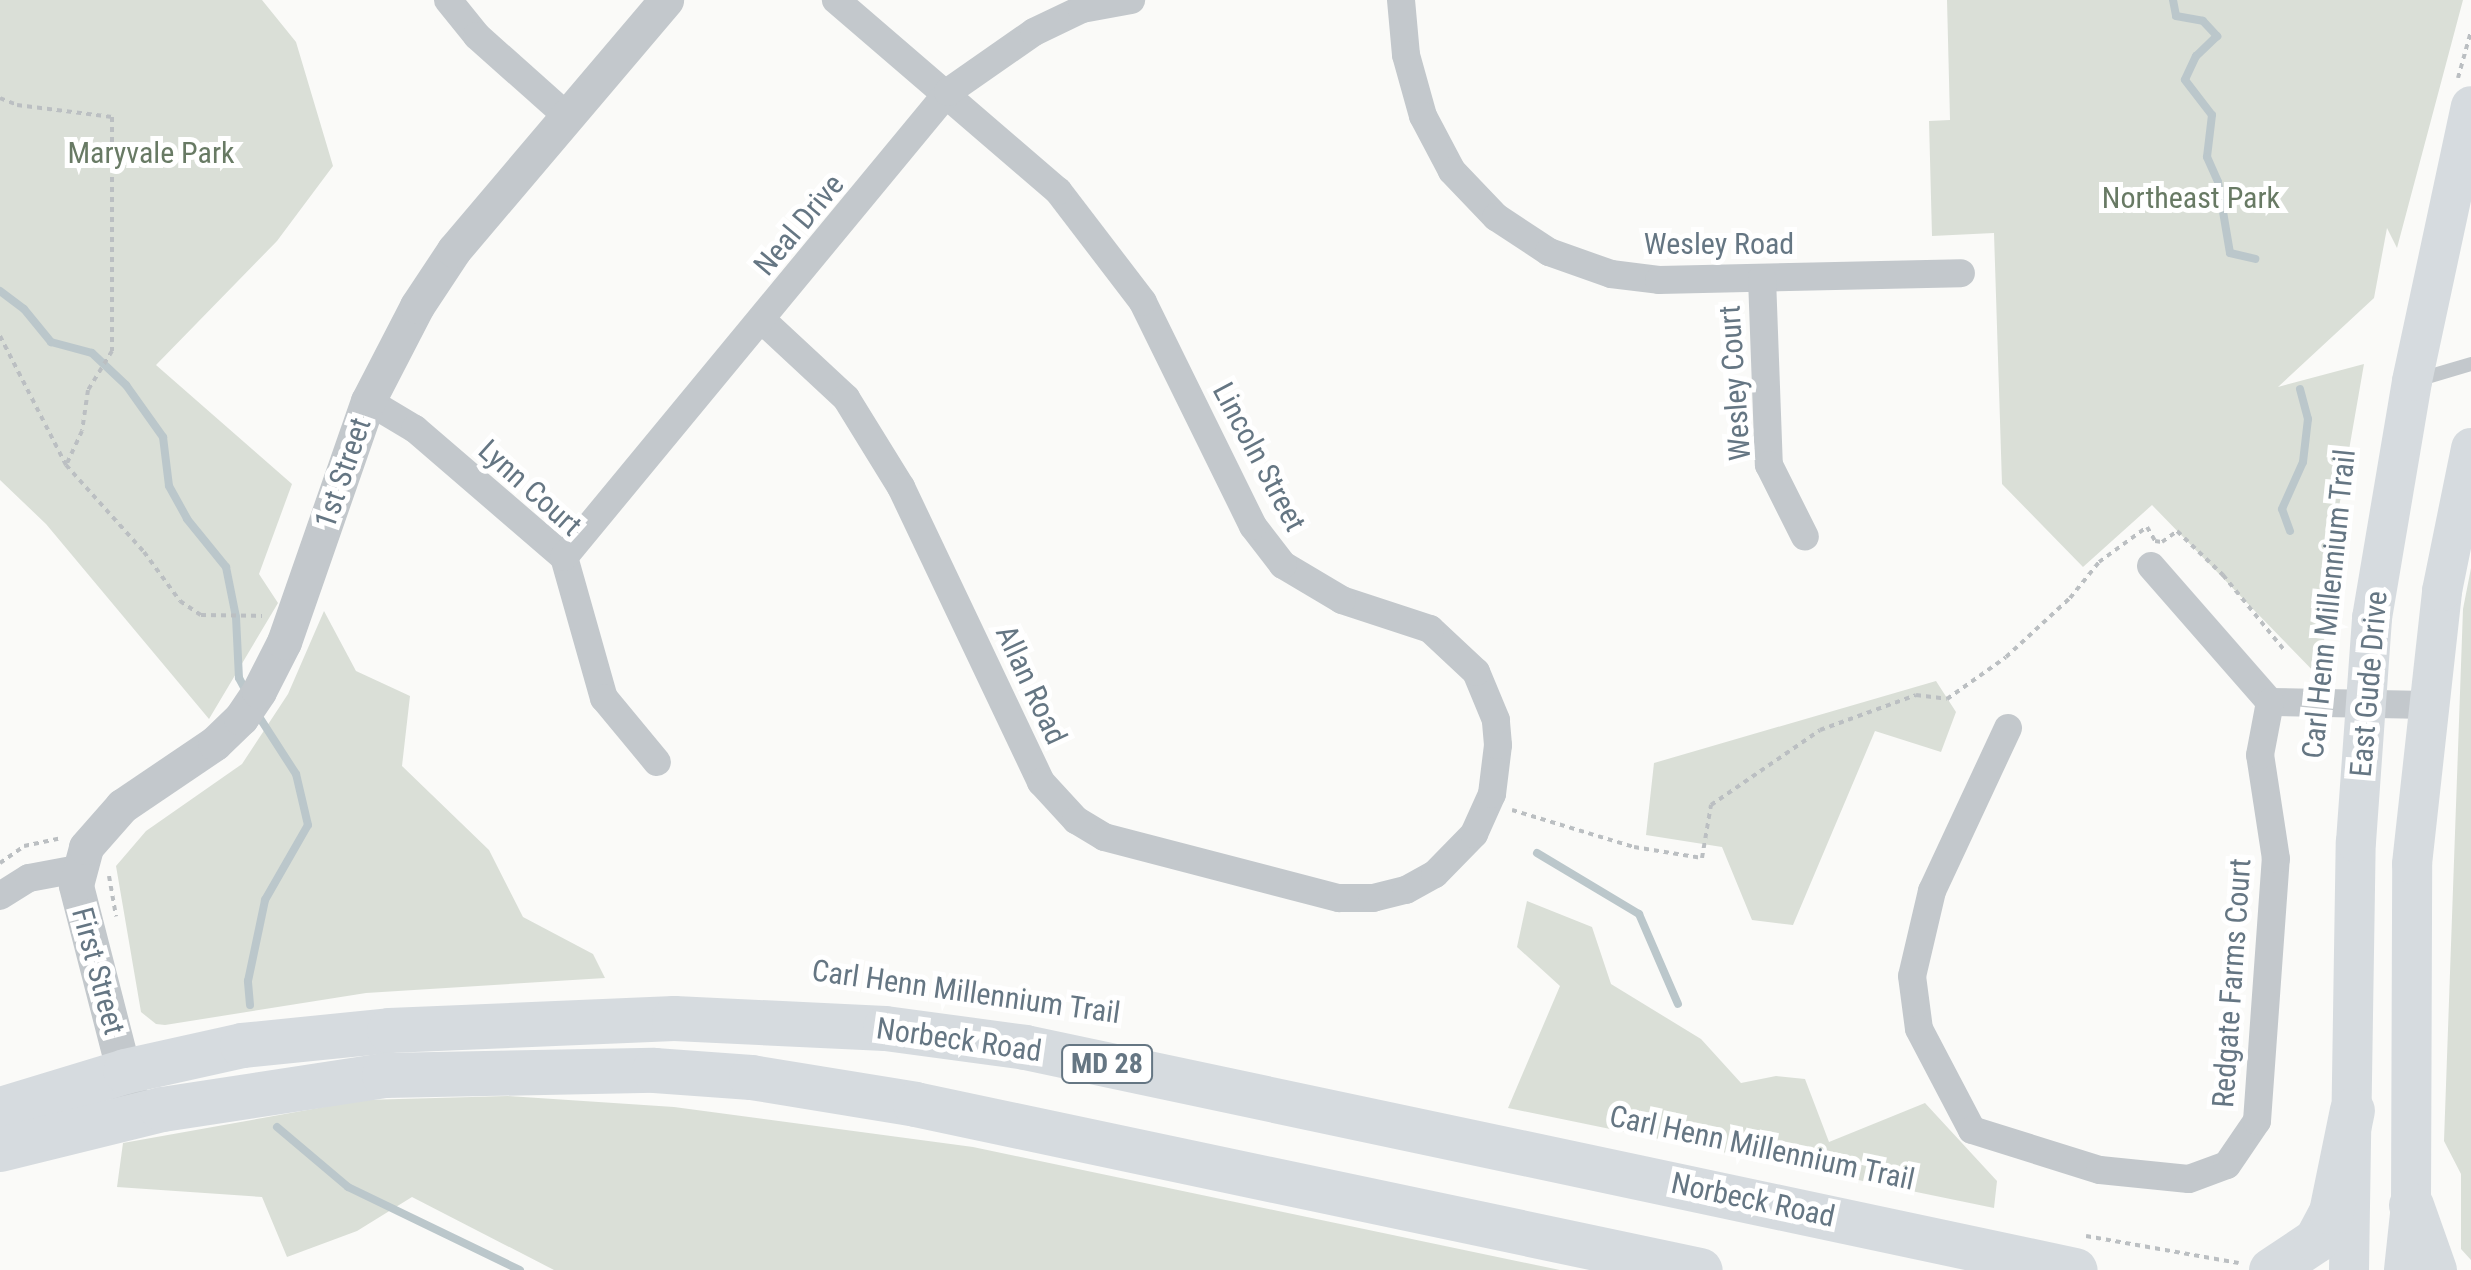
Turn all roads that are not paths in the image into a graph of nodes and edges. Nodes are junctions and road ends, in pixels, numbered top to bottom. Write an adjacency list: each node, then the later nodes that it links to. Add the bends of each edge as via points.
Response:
1 (448, 0): 8 (street, via 477,36)
2 (666, 0): 8 (street, 1st Street)
3 (836, 0): 6 (street, Lincoln Street)
4 (1131, 0): 6 (street, Neal Drive, via 1082,10 1034,32)
5 (1401, 0): 10 (street, Wesley Road, via 1406,55 1423,116 1452,171 1496,216 1549,252 1612,274)
6 (948, 92): 11 (street, Neal Drive); 27 (street, Lincoln Street, via 1058,191 1143,302 1252,526 1283,565 1342,600 1430,629 1476,672 1496,720 1498,745 1488,803 1474,834 1436,874)
7 (2463, 97): 13 (main road, East Gude Drive)
8 (568, 117): 14 (street, 1st Street, via 454,250)
9 (1961, 272): 10 (street, Wesley Road)
10 (1762, 278): 17 (street, Wesley Court, via 1770,465)
11 (762, 320): 18 (street, Neal Drive); 27 (street, Allan Road, via 846,398 901,487 1040,782 1076,820 1122,842 1339,898)
12 (2471, 364): 13 (lane)
13 (2412, 382): 21 (main road, East Gude Drive, via 2372,618)
14 (368, 401): 18 (street, Lynn Court, via 415,429); 25 (street, 1st Street, via 284,642 250,705 214,743 95,832)
15 (2471, 448): 16 (main road, East Gude Drive)
16 (2466, 502): 22 (main road, East Gude Drive, via 2442,590)
17 (1805, 537)
18 (564, 557): 24 (street, Lynn Court, via 604,698)
19 (2151, 566): 20 (street)
20 (2270, 702): 21 (street); 23 (street, Redgate Farms Court, via 2260,755 2276,858 2257,1121 2227,1165 2189,1179 2100,1170 1972,1130 1919,1028 1912,976 1932,892)
21 (2366, 704): 22 (street); 30 (main road, East Gude Drive, via 2356,842)
22 (2428, 704): 33 (main road, East Gude Drive, via 2412,864)
23 (2008, 728)
24 (656, 762)
25 (94, 875): 26 (street, via 29,878); 28 (street, First Street, via 76,885)
26 (0, 896)
27 (1373, 898)
28 (124, 1072): 29 (main road, First Street / MD 28); 31 (street, First Street); 34 (main road, Norbeck Road / MD 28, via 242,1045 552,1021 674,1018 944,1033)
29 (0, 1108)
30 (2352, 1110): 35 (main road, via 2332,1212 2316,1240); 37 (main road, East Gude Drive)
31 (134, 1117): 32 (main road); 36 (main road, via 384,1075 654,1070 751,1077 915,1104)
32 (0, 1149)
33 (2412, 1206): 38 (main road, East Gude Drive); 39 (main road)
34 (2076, 1252)
35 (2262, 1265)
36 (1700, 1270)
37 (2349, 1270)
38 (2404, 1270)
39 (2434, 1270)

